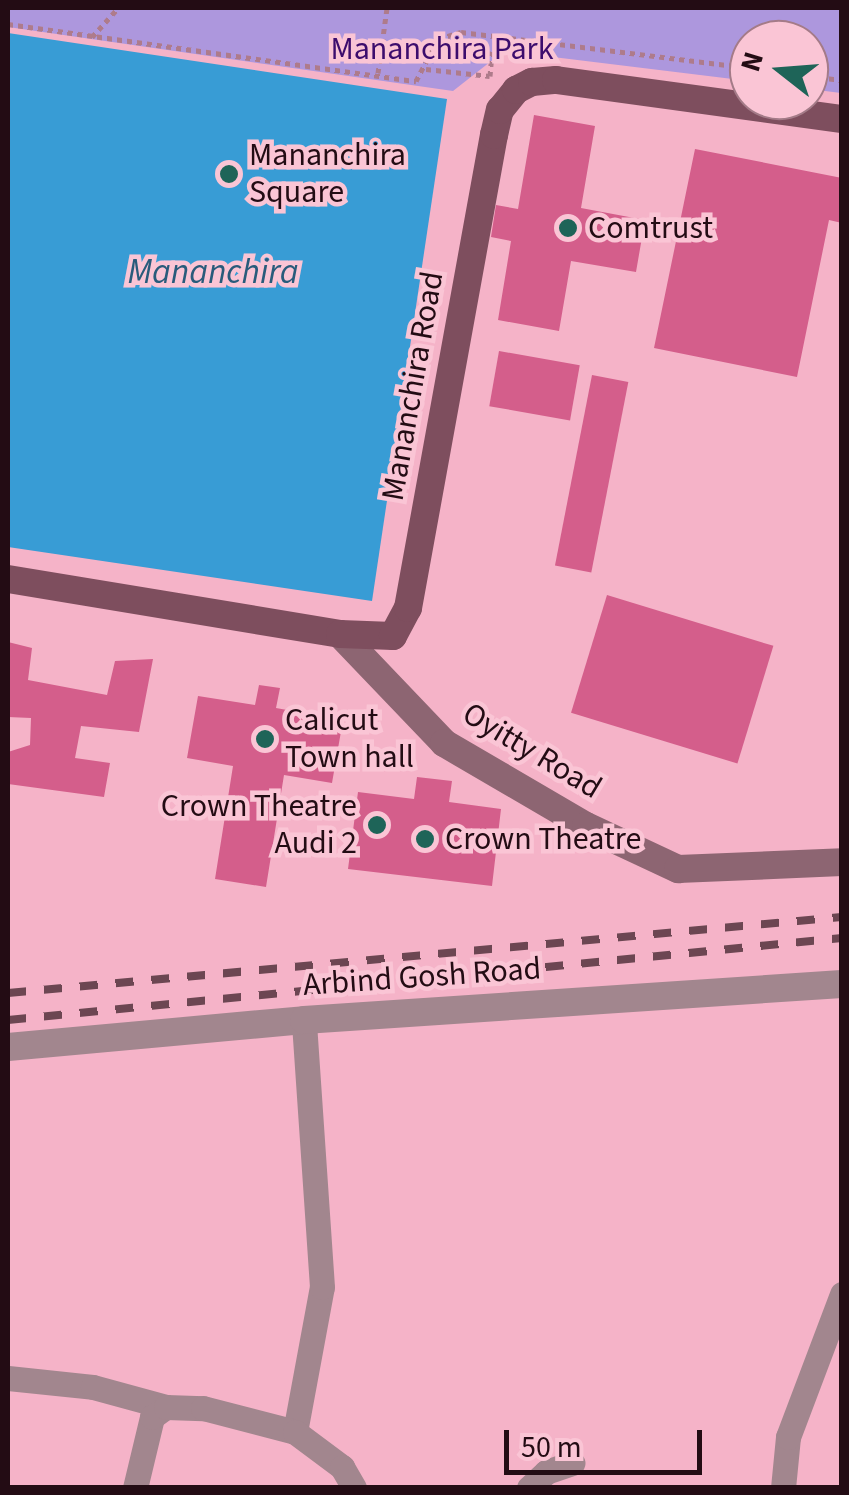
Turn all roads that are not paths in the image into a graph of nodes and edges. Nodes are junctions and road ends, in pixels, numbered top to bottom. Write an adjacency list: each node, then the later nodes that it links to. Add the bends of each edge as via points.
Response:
1 (842, 119): 3 (main road, Mananchira Road, via 556,80 516,90 500,110 494,135 404,622 394,636)
2 (8, 579): 3 (main road, Mananchira Road)
3 (340, 634): 4 (main road, Oyitty Road, via 444,743 586,826 663,862 678,868)
4 (842, 862)
5 (842, 984): 6 (street, Arbind Gosh Road)
6 (304, 1020): 7 (street, Arbind Gosh Road); 11 (street, via 322,1286)
7 (8, 1047)
8 (842, 1294): 16 (street, via 788,1437)
9 (8, 1378): 10 (street, via 94,1387)
10 (166, 1407): 11 (street, via 203,1408); 13 (street, via 152,1417)
11 (295, 1432): 14 (street, via 342,1466)
12 (572, 1463): 15 (street, via 546,1472)
13 (138, 1485)
14 (354, 1488)
15 (529, 1488)
16 (783, 1488)

